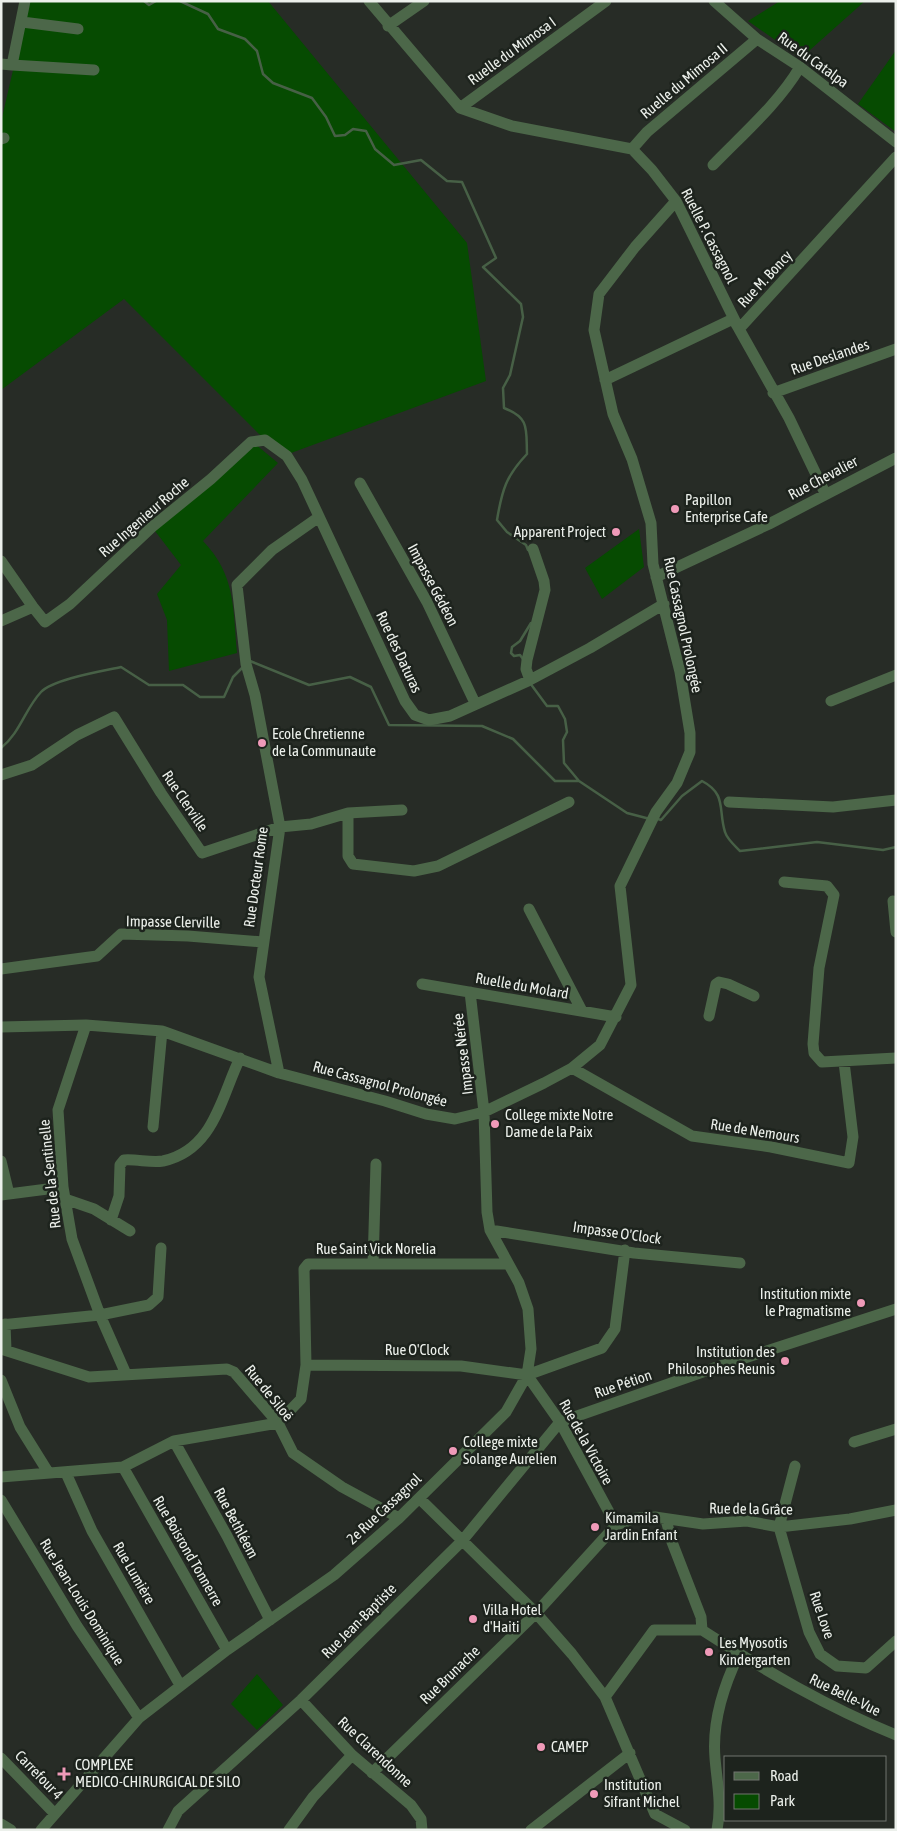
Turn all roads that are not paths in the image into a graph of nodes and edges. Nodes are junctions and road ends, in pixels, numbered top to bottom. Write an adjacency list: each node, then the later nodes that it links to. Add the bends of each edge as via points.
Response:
1 (25, 1): 6 (street)
2 (369, 1): 7 (street)
3 (424, 1): 7 (street)
4 (606, 1): 13 (street, Ruelle du Mimosa I)
5 (714, 1): 9 (street, Rue du Catalpa)
6 (22, 22): 8 (street); 10 (street)
7 (388, 26): 13 (street)
8 (78, 28)
9 (757, 39): 11 (street, Rue du Catalpa); 15 (street, Ruelle du Mimosa II)
10 (7, 65): 12 (street)
11 (800, 67): 14 (street, Rue du Catalpa); 17 (street, via 764,113)
12 (94, 70)
13 (460, 108): 15 (street, via 512,126)
14 (896, 142)
15 (632, 148): 18 (street, Ruelle P. Cassagnol)
16 (896, 157): 19 (street, Rue M. Boncy)
17 (713, 165)
18 (676, 201): 19 (street, Ruelle P. Cassagnol); 21 (street, Rue Cassagnol Prolongée, via 599,294 594,330)
19 (736, 324): 21 (street, Rue M. Boncy); 22 (street, Ruelle P. Cassagnol)
20 (896, 350): 22 (street, Rue Deslandes)
21 (605, 380): 30 (street, Rue Cassagnol Prolongée, via 613,414 632,459 650,524)
22 (773, 392): 26 (street, Ruelle P. Cassagnol)
23 (265, 440): 27 (street, Rue des Daturas, via 287,456); 32 (street, Rue Ingenieur Roche, via 251,442 70,604 45,622)
24 (896, 458): 26 (street, Rue Chevalier)
25 (360, 483): 37 (street, Impasse Gédéon, via 427,602)
26 (825, 493): 30 (street, Rue Chevalier, via 769,524)
27 (319, 517): 37 (street, Rue des Daturas, via 405,701 415,715 430,720 450,716); 44 (street, Rue Docteur Rome, via 272,550 237,585 246,664 255,695)
28 (533, 550): 35 (street, via 545,585 527,660)
29 (2, 563): 32 (street)
30 (656, 577): 31 (street, Rue Cassagnol Prolongée)
31 (664, 604): 35 (street, Rue des Daturas); 56 (street, Rue Cassagnol Prolongée, via 690,733 690,752 677,784 647,828 620,886 631,985)
32 (33, 607): 33 (street)
33 (1, 621)
34 (896, 675): 36 (street)
35 (530, 680): 37 (street, Rue des Daturas)
36 (831, 701)
37 (475, 703)
38 (1, 775): 44 (street, Rue Clerville, via 32,765 77,735 114,718 202,853)
39 (896, 800): 41 (street, via 833,807)
40 (569, 802): 43 (street, via 422,871 353,864 348,856)
41 (729, 802)
42 (402, 810): 43 (street, Rue Clerville)
43 (348, 813): 44 (street, Rue Clerville, via 311,824)
44 (280, 828): 49 (street, Rue Docteur Rome)
45 (784, 882): 62 (street, via 827,886 834,892 819,968 813,1044 814,1053 822,1062)
46 (894, 901): 48 (street)
47 (529, 910): 54 (street)
48 (896, 932)
49 (263, 942): 50 (street, Impasse Clerville, via 122,934 97,956); 64 (street, Rue Docteur Rome, via 259,977)
50 (1, 969)
51 (422, 984): 52 (street, Ruelle du Molard)
52 (470, 992): 54 (street, Ruelle du Molard); 65 (street, Impasse Nérée)
53 (754, 996): 55 (street, via 719,982)
54 (582, 1011): 56 (street, Ruelle du Molard)
55 (709, 1016)
56 (616, 1017): 63 (street, Rue Cassagnol Prolongée, via 600,1045)
57 (86, 1025): 58 (street, Rue Cassagnol Prolongée); 59 (street, Rue Cassagnol Prolongée); 69 (street, Rue de la Sentinelle, via 58,1110)
58 (1, 1027)
59 (162, 1031): 60 (street, Rue Cassagnol Prolongée); 66 (street)
60 (240, 1058): 64 (street, Rue Cassagnol Prolongée); 71 (street, via 218,1116 207,1134 176,1156 162,1161 124,1160 120,1165 119,1196)
61 (896, 1058): 62 (street)
62 (844, 1062): 63 (street, Rue de Nemours, via 853,1137 849,1163 771,1147 692,1136)
63 (572, 1068): 65 (street, Rue Cassagnol Prolongée)
64 (278, 1073): 65 (street, Rue Cassagnol Prolongée, via 426,1114 455,1119)
65 (484, 1112): 72 (street, 2e Rue Cassagnol)
66 (153, 1127)
67 (1, 1161): 70 (street)
68 (376, 1164): 77 (street)
69 (64, 1193): 70 (street); 71 (street); 80 (street, Rue de la Sentinelle, via 72,1239)
70 (5, 1195)
71 (111, 1220): 73 (street)
72 (490, 1230): 75 (street, Impasse O'Clock); 78 (street, 2e Rue Cassagnol)
73 (130, 1231)
74 (161, 1248): 80 (street, via 155,1302)
75 (625, 1250): 76 (street, Impasse O'Clock); 85 (street, via 615,1329 602,1348)
76 (740, 1263)
77 (373, 1264): 78 (street, Rue Saint Vick Norelia); 83 (street, Rue Saint Vick Norelia, via 311,1264 304,1269)
78 (508, 1264): 85 (street, 2e Rue Cassagnol, via 528,1309 531,1349)
79 (896, 1309): 87 (street, Rue Pétion)
80 (100, 1315): 81 (street); 84 (street, Rue de la Sentinelle)
81 (3, 1324): 82 (street)
82 (4, 1349): 84 (street, Rue de Siloë, via 89,1377)
83 (306, 1365): 85 (street, Rue O'Clock, via 461,1366); 88 (street, Rue Saint Vick Norelia, via 301,1399)
84 (126, 1374): 88 (street, Rue de Siloë, via 227,1369 234,1372)
85 (527, 1375): 87 (street, Rue de la Victoire); 97 (street, 2e Rue Cassagnol, via 506,1412)
86 (1, 1380): 94 (street, via 20,1427)
87 (560, 1422): 102 (street, Rue de la Victoire); 104 (street, Rue Jean-Baptiste)
88 (278, 1423): 90 (street); 100 (street, Rue de Siloë, via 293,1453 342,1487)
89 (896, 1429): 91 (street)
90 (174, 1441): 93 (street); 106 (street, Rue Bethléem)
91 (854, 1442)
92 (795, 1466): 103 (street)
93 (123, 1467): 95 (street); 109 (street, Rue Boisrond Tonnerre)
94 (48, 1472): 95 (street); 96 (street)
95 (66, 1473): 111 (street, Rue Lumière, via 92,1531)
96 (1, 1477)
97 (420, 1498): 100 (street, 2e Rue Cassagnol); 104 (street)
98 (1, 1500): 114 (street, Rue Jean-Louis Dominique, via 77,1626)
99 (896, 1510): 103 (street, Rue de la Grâce)
100 (399, 1518): 106 (street, 2e Rue Cassagnol, via 334,1575)
101 (666, 1520): 102 (street, Rue Brunache, via 636,1518); 103 (street, Rue de la Grâce, via 703,1524 747,1521); 107 (street, via 701,1617)
102 (616, 1526): 105 (street, Rue Brunache)
103 (779, 1527): 108 (street, Rue Love, via 809,1632 820,1654 837,1666 866,1668)
104 (462, 1540): 105 (street); 113 (street, Rue Jean-Baptiste)
105 (536, 1613): 112 (street); 119 (street, Rue Brunache)
106 (270, 1620): 109 (street, 2e Rue Cassagnol)
107 (702, 1630): 110 (street, Rue Belle-Vue); 112 (street, via 654,1630)
108 (896, 1641)
109 (228, 1650): 111 (street, 2e Rue Cassagnol)
110 (738, 1654): 115 (street, Rue Belle-Vue, via 831,1706); 129 (street, via 715,1730 721,1810)
111 (180, 1685): 114 (street, 2e Rue Cassagnol)
112 (605, 1697): 116 (street)
113 (301, 1700): 117 (street, Rue Clarendonne); 125 (street, Rue Jean-Baptiste, via 178,1811)
114 (139, 1718): 120 (street, 2e Rue Cassagnol)
115 (896, 1735)
116 (630, 1752): 122 (street); 128 (street, via 655,1814)
117 (352, 1755): 119 (street, Rue Clarendonne); 126 (street, via 313,1797)
118 (1, 1758): 120 (street, Carrefour 4)
119 (372, 1773): 127 (street, Rue Clarendonne, via 411,1805 421,1819)
120 (55, 1814): 124 (street, 2e Rue Cassagnol)
121 (1, 1824): 123 (street)
122 (540, 1827)
123 (11, 1830)
124 (42, 1830)
125 (168, 1830)
126 (289, 1830)
127 (422, 1830)
128 (685, 1830)
129 (717, 1830)

